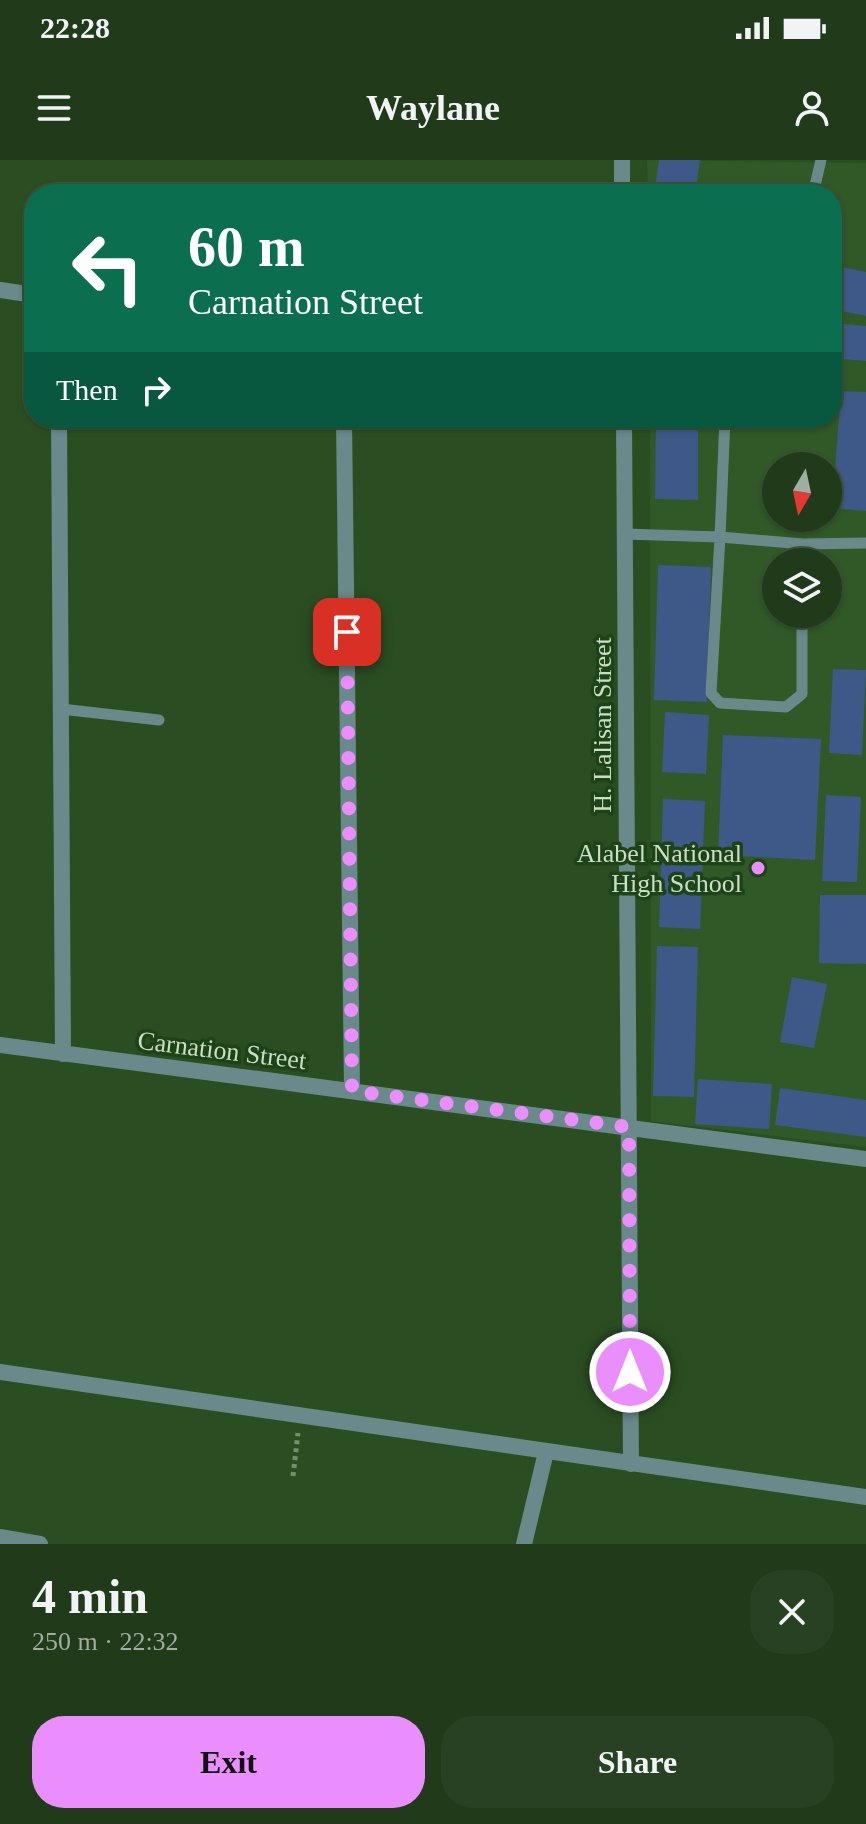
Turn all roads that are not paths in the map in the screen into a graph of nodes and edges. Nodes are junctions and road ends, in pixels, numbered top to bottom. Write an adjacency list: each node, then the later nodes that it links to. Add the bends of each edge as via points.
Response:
1 (622, 160): 3 (street)
2 (821, 160): 4 (lane)
3 (622, 184)
4 (815, 184)
5 (0, 290): 6 (street)
6 (24, 294)
7 (59, 428): 17 (street)
8 (344, 428): 21 (street)
9 (624, 428): 11 (street, H. Lalisan Street)
10 (725, 428): 12 (lane)
11 (624, 534): 12 (lane); 22 (street, H. Lalisan Street)
12 (720, 537): 14 (lane); 16 (lane, via 711,693 720,703 786,707 802,694)
13 (866, 543): 14 (lane)
14 (803, 544): 15 (lane)
15 (803, 548)
16 (802, 628)
17 (61, 709): 18 (lane); 20 (street)
18 (159, 720)
19 (0, 1045): 20 (street, Carnation Street)
20 (63, 1054): 21 (street, Carnation Street)
21 (352, 1091): 22 (street, Carnation Street)
22 (629, 1127): 23 (street, Carnation Street); 26 (street, H. Lalisan Street)
23 (866, 1159)
24 (0, 1372): 25 (street)
25 (546, 1452): 26 (street); 30 (street)
26 (631, 1464): 27 (street)
27 (866, 1497)
28 (0, 1537): 29 (street)
29 (40, 1544)
30 (524, 1544)

